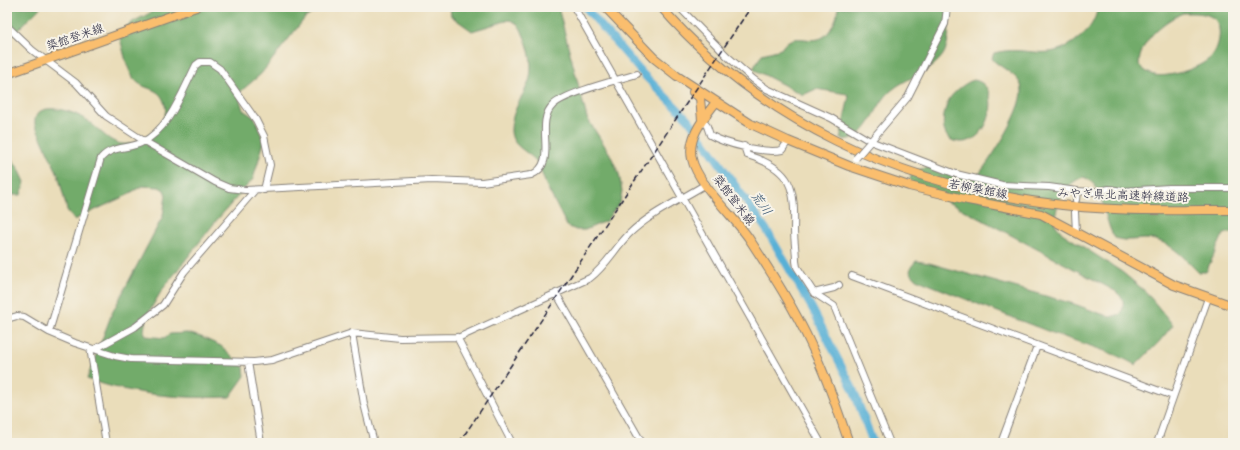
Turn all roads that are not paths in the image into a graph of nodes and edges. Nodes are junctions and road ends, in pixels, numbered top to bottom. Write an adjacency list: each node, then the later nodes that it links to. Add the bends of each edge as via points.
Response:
1 (196, 7): 8 (main road, 築館登米線)
2 (574, 7): 12 (street)
3 (605, 7): 11 (main road, via 654,58)
4 (661, 7): 27 (main road, みやぎ県北高速幹線道路, via 710,56 764,100 833,141 905,170 962,188 1048,204 1122,209)
5 (678, 7): 17 (street, via 753,80 766,89 831,118)
6 (947, 7): 17 (street, via 945,24 908,97)
7 (7, 26): 8 (street)
8 (45, 60): 9 (main road, 築館登米線); 15 (street, via 76,83 106,116)
9 (7, 74)
10 (637, 74): 12 (street)
11 (678, 76): 13 (main road); 14 (main road, via 700,98)
12 (615, 81): 23 (street, via 574,94 554,104 545,118 545,161 537,173 531,176 482,182 432,180); 25 (street)
13 (716, 102): 14 (main road, 築館登米線); 16 (main road, 若柳築館線, via 751,124)
14 (701, 121): 18 (street, via 707,126 710,135); 20 (main road, 築館登米線, via 692,142 692,159)
15 (144, 141): 22 (street, via 215,182 237,190); 23 (street, via 158,131 167,120 196,65 206,61 214,64 256,120 264,136 270,165); 37 (street, via 108,152 101,158)
16 (788, 141): 18 (street, via 779,151); 19 (main road, 若柳築館線)
17 (870, 142): 19 (street, bridge); 24 (street, via 982,182)
18 (744, 146): 33 (street, via 747,156 767,163 790,182 795,206 794,243 797,267)
19 (849, 166): 29 (main road, 若柳築館線, via 936,194 1041,214)
20 (706, 184): 25 (street); 50 (main road, 築館登米線, via 747,236 801,326 823,370)
21 (1233, 188): 24 (street)
22 (256, 190): 23 (street); 41 (street, via 184,272 163,304 135,327)
23 (264, 190)
24 (1077, 191): 26 (street)
25 (682, 199): 32 (street, via 638,226 590,278); 49 (street)
26 (1076, 200)
27 (1233, 210)
28 (1075, 212): 29 (street)
29 (1076, 232): 34 (main road, 若柳築館線, via 1168,281)
30 (852, 276): 40 (street)
31 (840, 285): 33 (street)
32 (556, 293): 39 (street); 48 (street)
33 (814, 293): 51 (street, via 834,306)
34 (1208, 298): 35 (main road, 若柳築館線); 43 (street)
35 (1233, 306)
36 (7, 319): 37 (street, via 24,317)
37 (49, 332): 41 (street)
38 (352, 333): 39 (street, via 400,338); 42 (street, via 272,360); 46 (street, via 364,404)
39 (457, 337): 47 (street)
40 (1037, 346): 43 (street); 52 (street)
41 (92, 349): 42 (street, via 131,359); 44 (street)
42 (248, 362): 45 (street)
43 (1173, 396): 53 (street)
44 (106, 443)
45 (261, 443)
46 (374, 443)
47 (512, 443)
48 (642, 443)
49 (821, 443)
50 (849, 443)
51 (890, 443)
52 (1001, 443)
53 (1157, 443)

